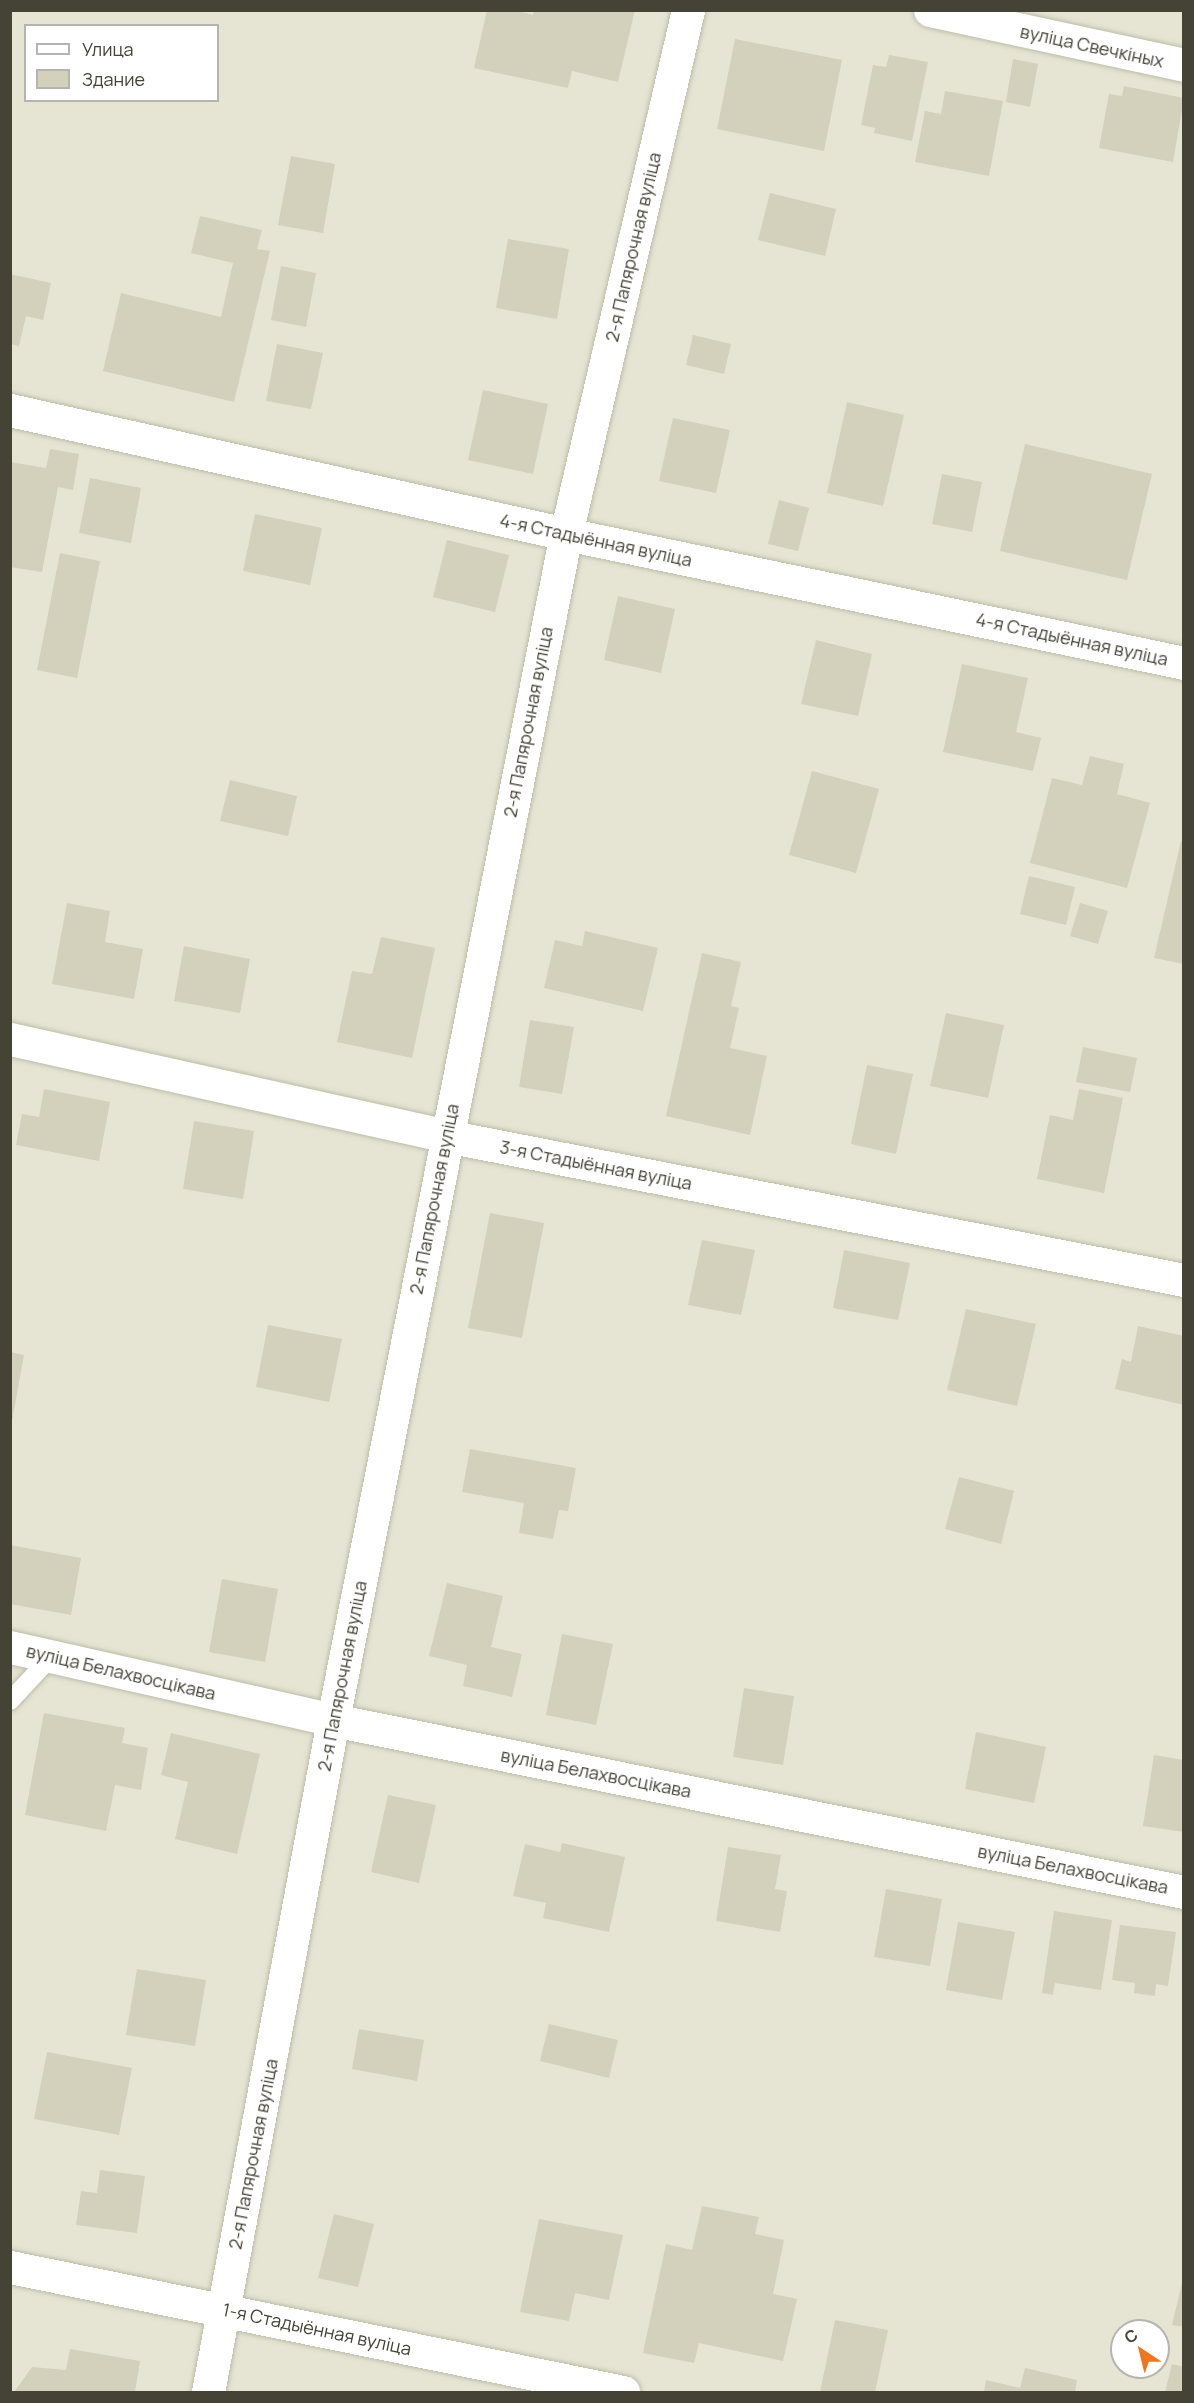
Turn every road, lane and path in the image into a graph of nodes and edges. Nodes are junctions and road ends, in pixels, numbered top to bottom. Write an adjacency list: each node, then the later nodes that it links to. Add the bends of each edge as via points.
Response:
1 (688, 10): 5 (street, 2-я Папярочная вуліца)
2 (930, 10): 3 (street, вуліца Свечкіных)
3 (1184, 65)
4 (10, 410): 5 (street, 4-я Стадыённая вуліца)
5 (566, 534): 6 (street, 4-я Стадыённая вуліца); 8 (street, 2-я Папярочная вуліца)
6 (1184, 663)
7 (10, 1039): 8 (street, 3-я Стадыённая вуліца)
8 (446, 1136): 9 (street, 3-я Стадыённая вуліца); 13 (street, 2-я Папярочная вуліца)
9 (1184, 1280)
10 (10, 1647): 11 (street, вуліца Белахвосцікава)
11 (52, 1656): 12 (lane); 13 (street, вуліца Белахвосцікава)
12 (10, 1701)
13 (333, 1720): 14 (street, вуліца Белахвосцікава); 16 (street, 2-я Папярочная вуліца)
14 (1184, 1892)
15 (10, 2267): 16 (street, 1-я Стадыённая вуліца)
16 (224, 2309): 17 (street, 2-я Папярочная вуліца); 18 (street, 1-я Стадыённая вуліца)
17 (208, 2392)
18 (623, 2392)

